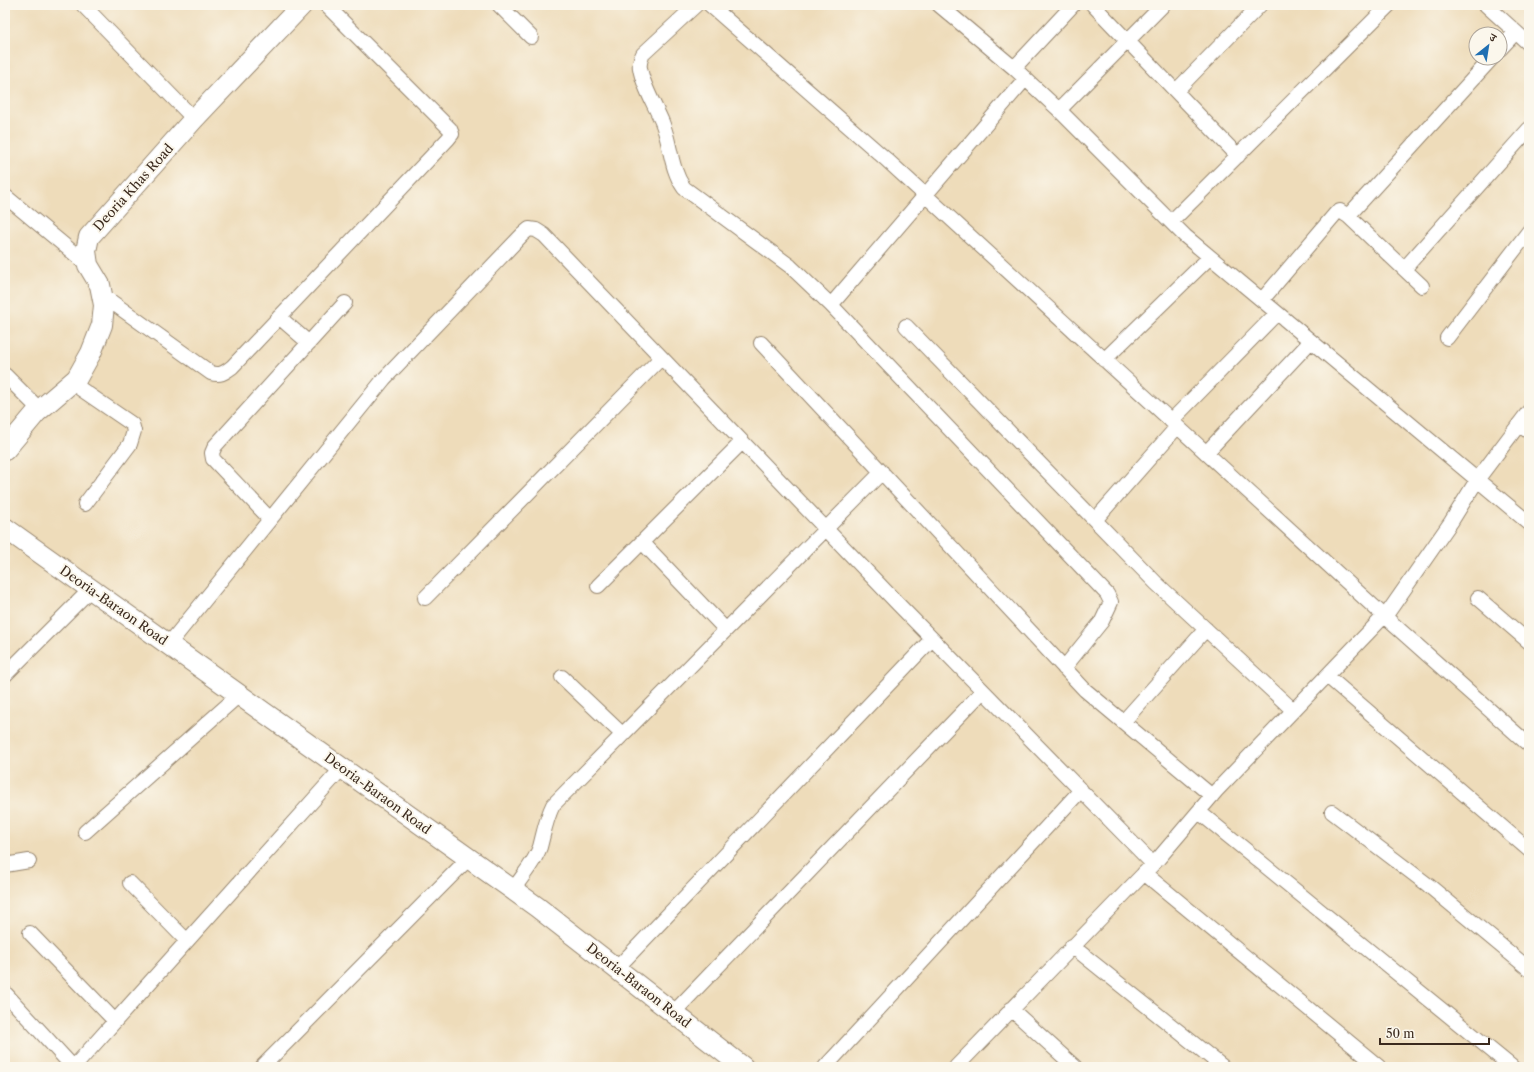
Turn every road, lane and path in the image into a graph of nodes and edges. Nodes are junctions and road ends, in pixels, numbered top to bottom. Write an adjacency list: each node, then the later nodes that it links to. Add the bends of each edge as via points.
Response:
1 (83, 5): 24 (street)
2 (302, 5): 24 (street, Deoria Khas Road)
3 (326, 5): 41 (street, via 450,129 452,134)
4 (499, 5): 15 (street)
5 (696, 5): 39 (street, via 643,54 640,60 643,78 668,140 674,170 684,188 790,266)
6 (710, 5): 28 (street)
7 (939, 5): 20 (street)
8 (1073, 5): 20 (street)
9 (1093, 5): 16 (street)
10 (1162, 5): 16 (street)
11 (1260, 5): 22 (street)
12 (1389, 5): 26 (street)
13 (1486, 5): 14 (street)
14 (1516, 32): 17 (street); 18 (street)
15 (532, 37)
16 (1128, 40): 22 (street); 23 (street)
17 (1508, 40)
18 (1529, 44)
19 (1485, 66): 29 (street)
20 (1014, 68): 21 (street)
21 (1025, 79): 23 (street); 28 (street)
22 (1176, 91): 26 (street)
23 (1059, 110): 30 (street)
24 (194, 119): 33 (street, Deoria Khas Road, via 89,237 86,251)
25 (1529, 129): 34 (street)
26 (1238, 156): 30 (street)
27 (5, 196): 33 (street)
28 (926, 196): 39 (street); 48 (street)
29 (1348, 216): 34 (street); 37 (street, via 1343,212 1336,213)
30 (1171, 222): 32 (street)
31 (1529, 231): 43 (street)
32 (1210, 257): 37 (street); 48 (street)
33 (88, 265): 36 (street, Deoria Khas Road, via 100,285)
34 (1404, 269): 35 (street)
35 (1422, 286)
36 (102, 295): 41 (street, via 211,373 217,374 224,373 232,367); 50 (street, Deoria Khas Road, via 102,326 91,353)
37 (1262, 300): 40 (street)
38 (344, 303): 45 (street)
39 (831, 305): 77 (street, via 1106,594 1111,602 1106,613)
40 (1277, 313): 44 (street); 53 (street)
41 (279, 318): 45 (street)
42 (906, 326): 62 (street)
43 (1447, 338)
44 (1311, 341): 57 (street); 59 (street)
45 (309, 343): 61 (street, via 215,446 212,453 214,459)
46 (761, 343): 58 (street)
47 (661, 358): 55 (street); 61 (street, via 544,235 530,229 384,379); 69 (street)
48 (1104, 360): 53 (street)
49 (5, 375): 51 (street)
50 (72, 382): 51 (street, Deoria Khas Road); 60 (street, via 132,424 134,431 130,444)
51 (40, 410): 56 (street, Deoria Khas Road)
52 (1529, 411): 54 (street)
53 (1174, 424): 57 (street); 62 (street)
54 (1524, 428): 59 (street)
55 (742, 442): 65 (street); 66 (street)
56 (5, 450)
57 (1206, 453): 71 (street)
58 (882, 472): 65 (street); 77 (street)
59 (1477, 480): 63 (street); 71 (street, via 1451,522)
60 (85, 504)
61 (270, 518): 76 (street)
62 (1095, 520): 72 (street, via 1156,583)
63 (1529, 523)
64 (5, 528): 68 (street, Deoria-Baraon Road)
65 (825, 528): 73 (street); 74 (street)
66 (642, 542): 67 (street); 73 (street)
67 (598, 586)
68 (91, 589): 76 (street, Deoria-Baraon Road); 78 (street)
69 (425, 598)
70 (1478, 598): 75 (street)
71 (1384, 616): 79 (street); 86 (street)
72 (1206, 629): 83 (street); 84 (street)
73 (726, 630): 85 (street)
74 (932, 639): 81 (street); 103 (street)
75 (1529, 642)
76 (169, 644): 82 (street, Deoria-Baraon Road)
77 (1064, 668): 84 (street, via 1085,690)
78 (5, 675)
79 (1327, 676): 83 (street); 93 (street)
80 (562, 677): 85 (street)
81 (983, 691): 88 (street); 107 (street)
82 (240, 694): 87 (street, Deoria-Baraon Road); 92 (street)
83 (1293, 710): 89 (street)
84 (1123, 722): 89 (street)
85 (622, 734): 99 (street, via 553,805 546,817 540,847)
86 (1529, 745)
87 (343, 767): 94 (street, Deoria-Baraon Road); 101 (street)
88 (1081, 790): 97 (street); 112 (street)
89 (1212, 796): 90 (street)
90 (1199, 812): 97 (street); 117 (street)
91 (1332, 812): 104 (street, via 1428,885)
92 (85, 832)
93 (1529, 850)
94 (469, 858): 99 (street, Deoria-Baraon Road); 110 (street)
95 (29, 861): 96 (street)
96 (5, 865)
97 (1149, 868): 102 (street); 116 (street)
98 (130, 883): 101 (street)
99 (513, 890): 103 (street, Deoria-Baraon Road)
100 (30, 933): 108 (street)
101 (187, 941): 108 (street)
102 (1072, 946): 106 (street); 115 (street)
103 (617, 968): 107 (street, Deoria-Baraon Road)
104 (1529, 969)
105 (5, 993): 109 (street)
106 (1011, 1008): 113 (street); 114 (street)
107 (674, 1012): 111 (street, Deoria-Baraon Road)
108 (115, 1021): 109 (street)
109 (74, 1067)
110 (262, 1067)
111 (743, 1067)
112 (825, 1067)
113 (956, 1067)
114 (1075, 1067)
115 (1223, 1067)
116 (1379, 1067)
117 (1512, 1067)

